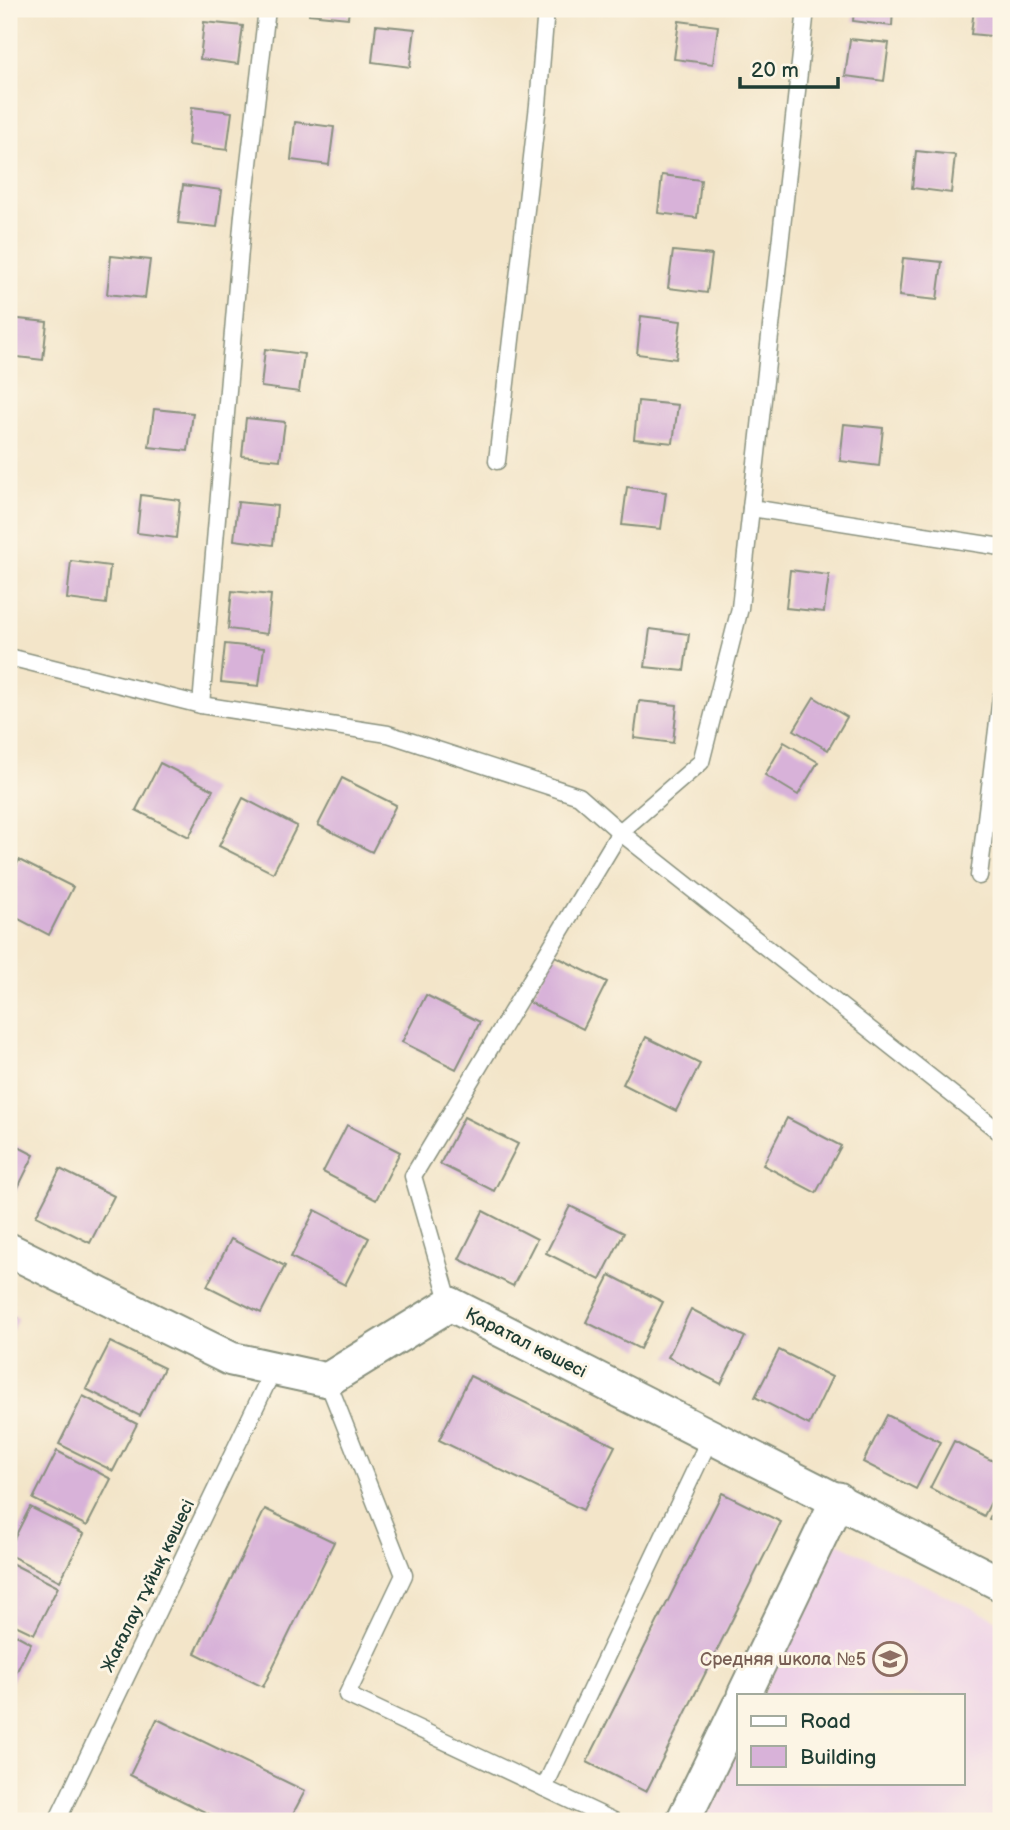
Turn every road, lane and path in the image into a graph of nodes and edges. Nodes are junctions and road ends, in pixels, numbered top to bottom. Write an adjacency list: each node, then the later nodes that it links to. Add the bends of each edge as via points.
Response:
1 (267, 9): 9 (lane, via 243,215)
2 (545, 9): 4 (lane)
3 (806, 9): 5 (lane)
4 (497, 461)
5 (751, 508): 6 (lane); 10 (lane, via 740,608 701,762)
6 (1001, 547)
7 (9, 657): 9 (lane)
8 (1001, 697): 11 (lane)
9 (201, 705): 10 (lane, via 388,734 579,796)
10 (620, 832): 12 (lane); 14 (lane, via 413,1176)
11 (979, 876)
12 (1001, 1133)
13 (9, 1250): 15 (street, via 231,1359)
14 (450, 1304): 16 (street, Қаратал көшесі); 17 (street, Қаратал көшесі)
15 (274, 1368): 16 (street); 23 (lane, Жағалау тұйық көшесі)
16 (327, 1380): 22 (lane, via 404,1575 347,1695)
17 (711, 1436): 18 (street, Қаратал көшесі); 22 (lane)
18 (838, 1499): 19 (street, Қаратал көшесі); 20 (street)
19 (1001, 1584)
20 (744, 1694)
21 (737, 1710): 25 (street)
22 (544, 1788): 24 (lane)
23 (57, 1821)
24 (614, 1821)
25 (683, 1821)

